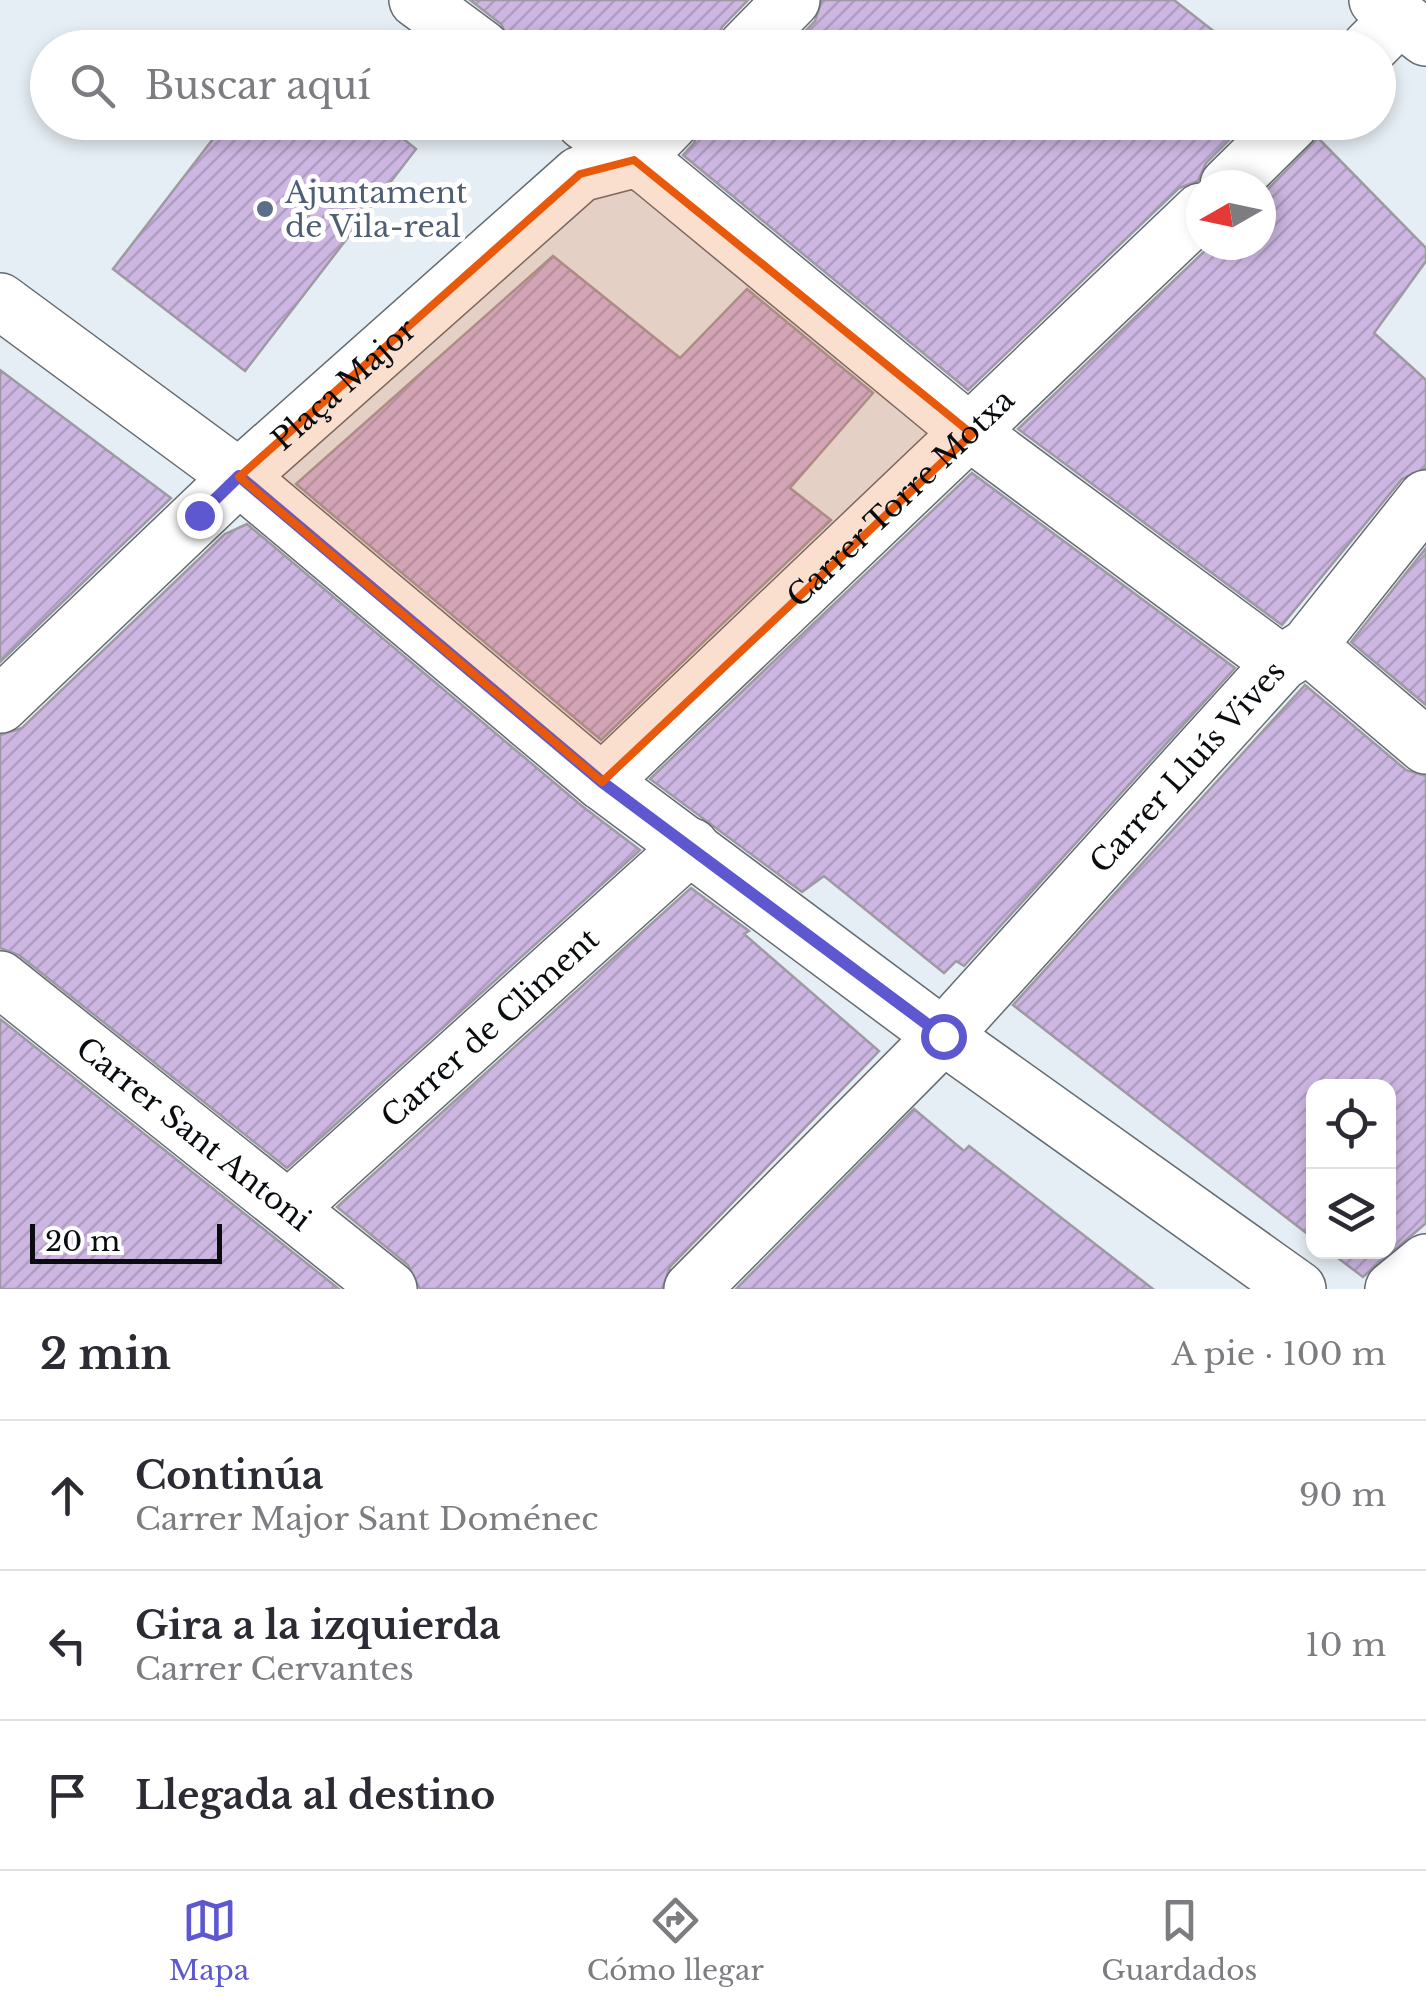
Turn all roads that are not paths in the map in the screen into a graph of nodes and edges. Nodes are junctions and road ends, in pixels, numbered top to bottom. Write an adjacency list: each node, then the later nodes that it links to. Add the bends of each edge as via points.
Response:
1 (417, 0): 3 (street)
2 (792, 0): 4 (street)
3 (458, 30)
4 (763, 30)
5 (1274, 140): 7 (street)
6 (652, 141): 10 (street); 11 (street, Plaça Major, via 580,174)
7 (1243, 170)
8 (1186, 226): 10 (street, Carrer Torre Motxa)
9 (0, 302): 11 (street)
10 (972, 434): 13 (street); 16 (street, Carrer Torre Motxa)
11 (239, 476): 14 (street, Plaça Major); 16 (street)
12 (1426, 498): 13 (street, Carrer Lluís Vives)
13 (1294, 654): 15 (street); 19 (street, Carrer Lluís Vives)
14 (0, 705)
15 (1426, 746)
16 (602, 782): 17 (street)
17 (691, 846): 19 (street); 20 (street, Carrer de Climent)
18 (0, 979): 20 (street, Carrer Sant Antoni)
19 (943, 1036): 23 (street, Carrer Lluís Vives); 24 (street)
20 (289, 1208): 22 (street, Carrer Sant Antoni)
21 (1426, 1262): 25 (street)
22 (389, 1289)
23 (692, 1289)
24 (1298, 1289)
25 (1393, 1289)

